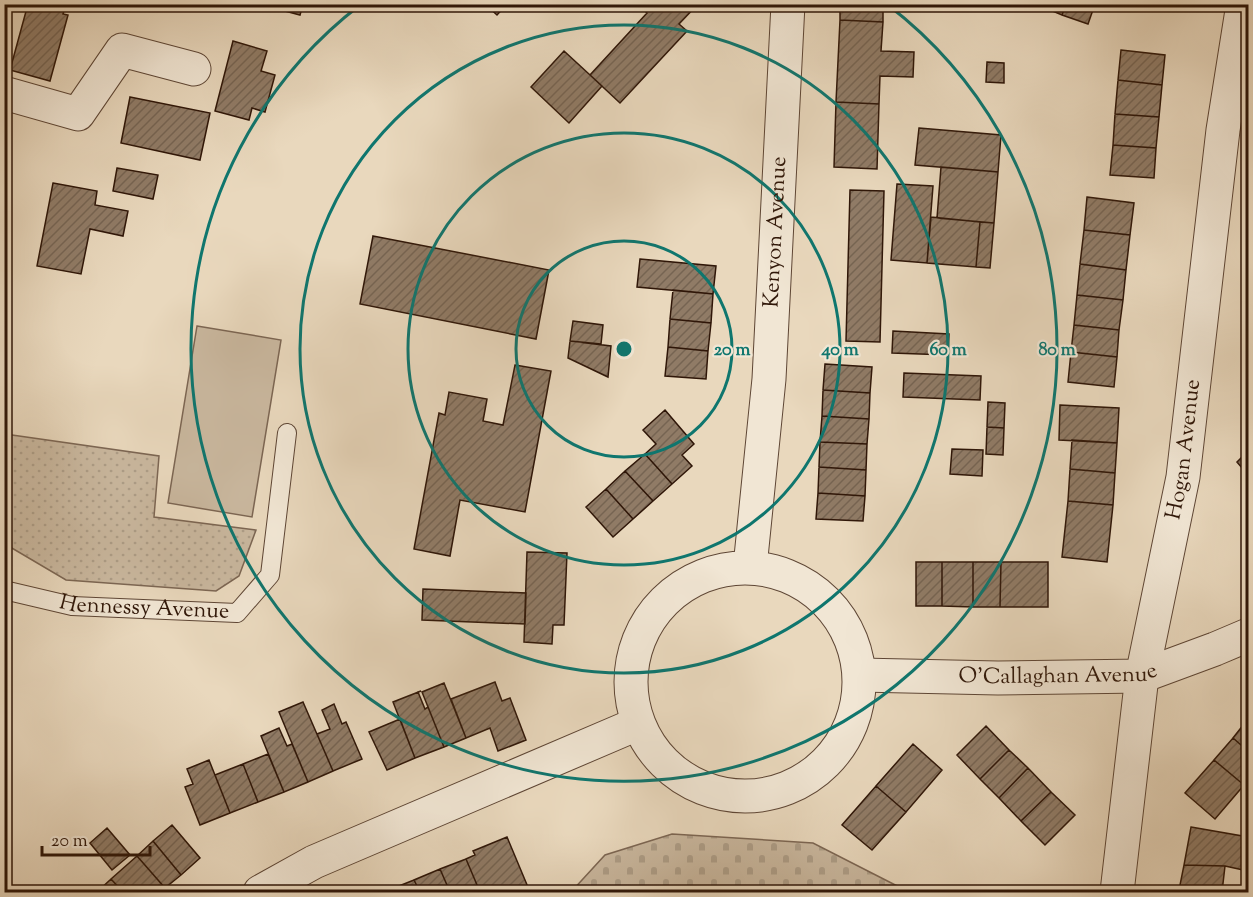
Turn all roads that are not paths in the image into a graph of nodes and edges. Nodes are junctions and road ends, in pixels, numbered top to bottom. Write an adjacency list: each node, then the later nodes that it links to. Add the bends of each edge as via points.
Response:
1 (788, 4): 6 (street, Kenyon Avenue, via 769,379)
2 (1243, 4): 10 (street, Hogan Avenue, via 1223,130 1183,477)
3 (194, 69): 4 (street, via 123,50 78,114)
4 (4, 93)
5 (287, 433): 7 (lane, Hennessy Avenue, via 270,575 237,614 72,606)
6 (750, 567): 9 (street, via 789,575 822,596 842,619 855,646); 11 (street, via 716,570 684,584 658,606 639,635 630,669 630,697)
7 (4, 590)
8 (1248, 635): 10 (street, O'Callaghan Avenue)
9 (860, 675): 10 (street, O'Callaghan Avenue); 11 (street, via 856,712 841,746 815,773 783,791 746,797 709,792 679,776 654,753)
10 (1142, 676): 13 (street, Hogan Avenue)
11 (637, 724): 12 (street, via 314,862)
12 (260, 892)
13 (1118, 892)

